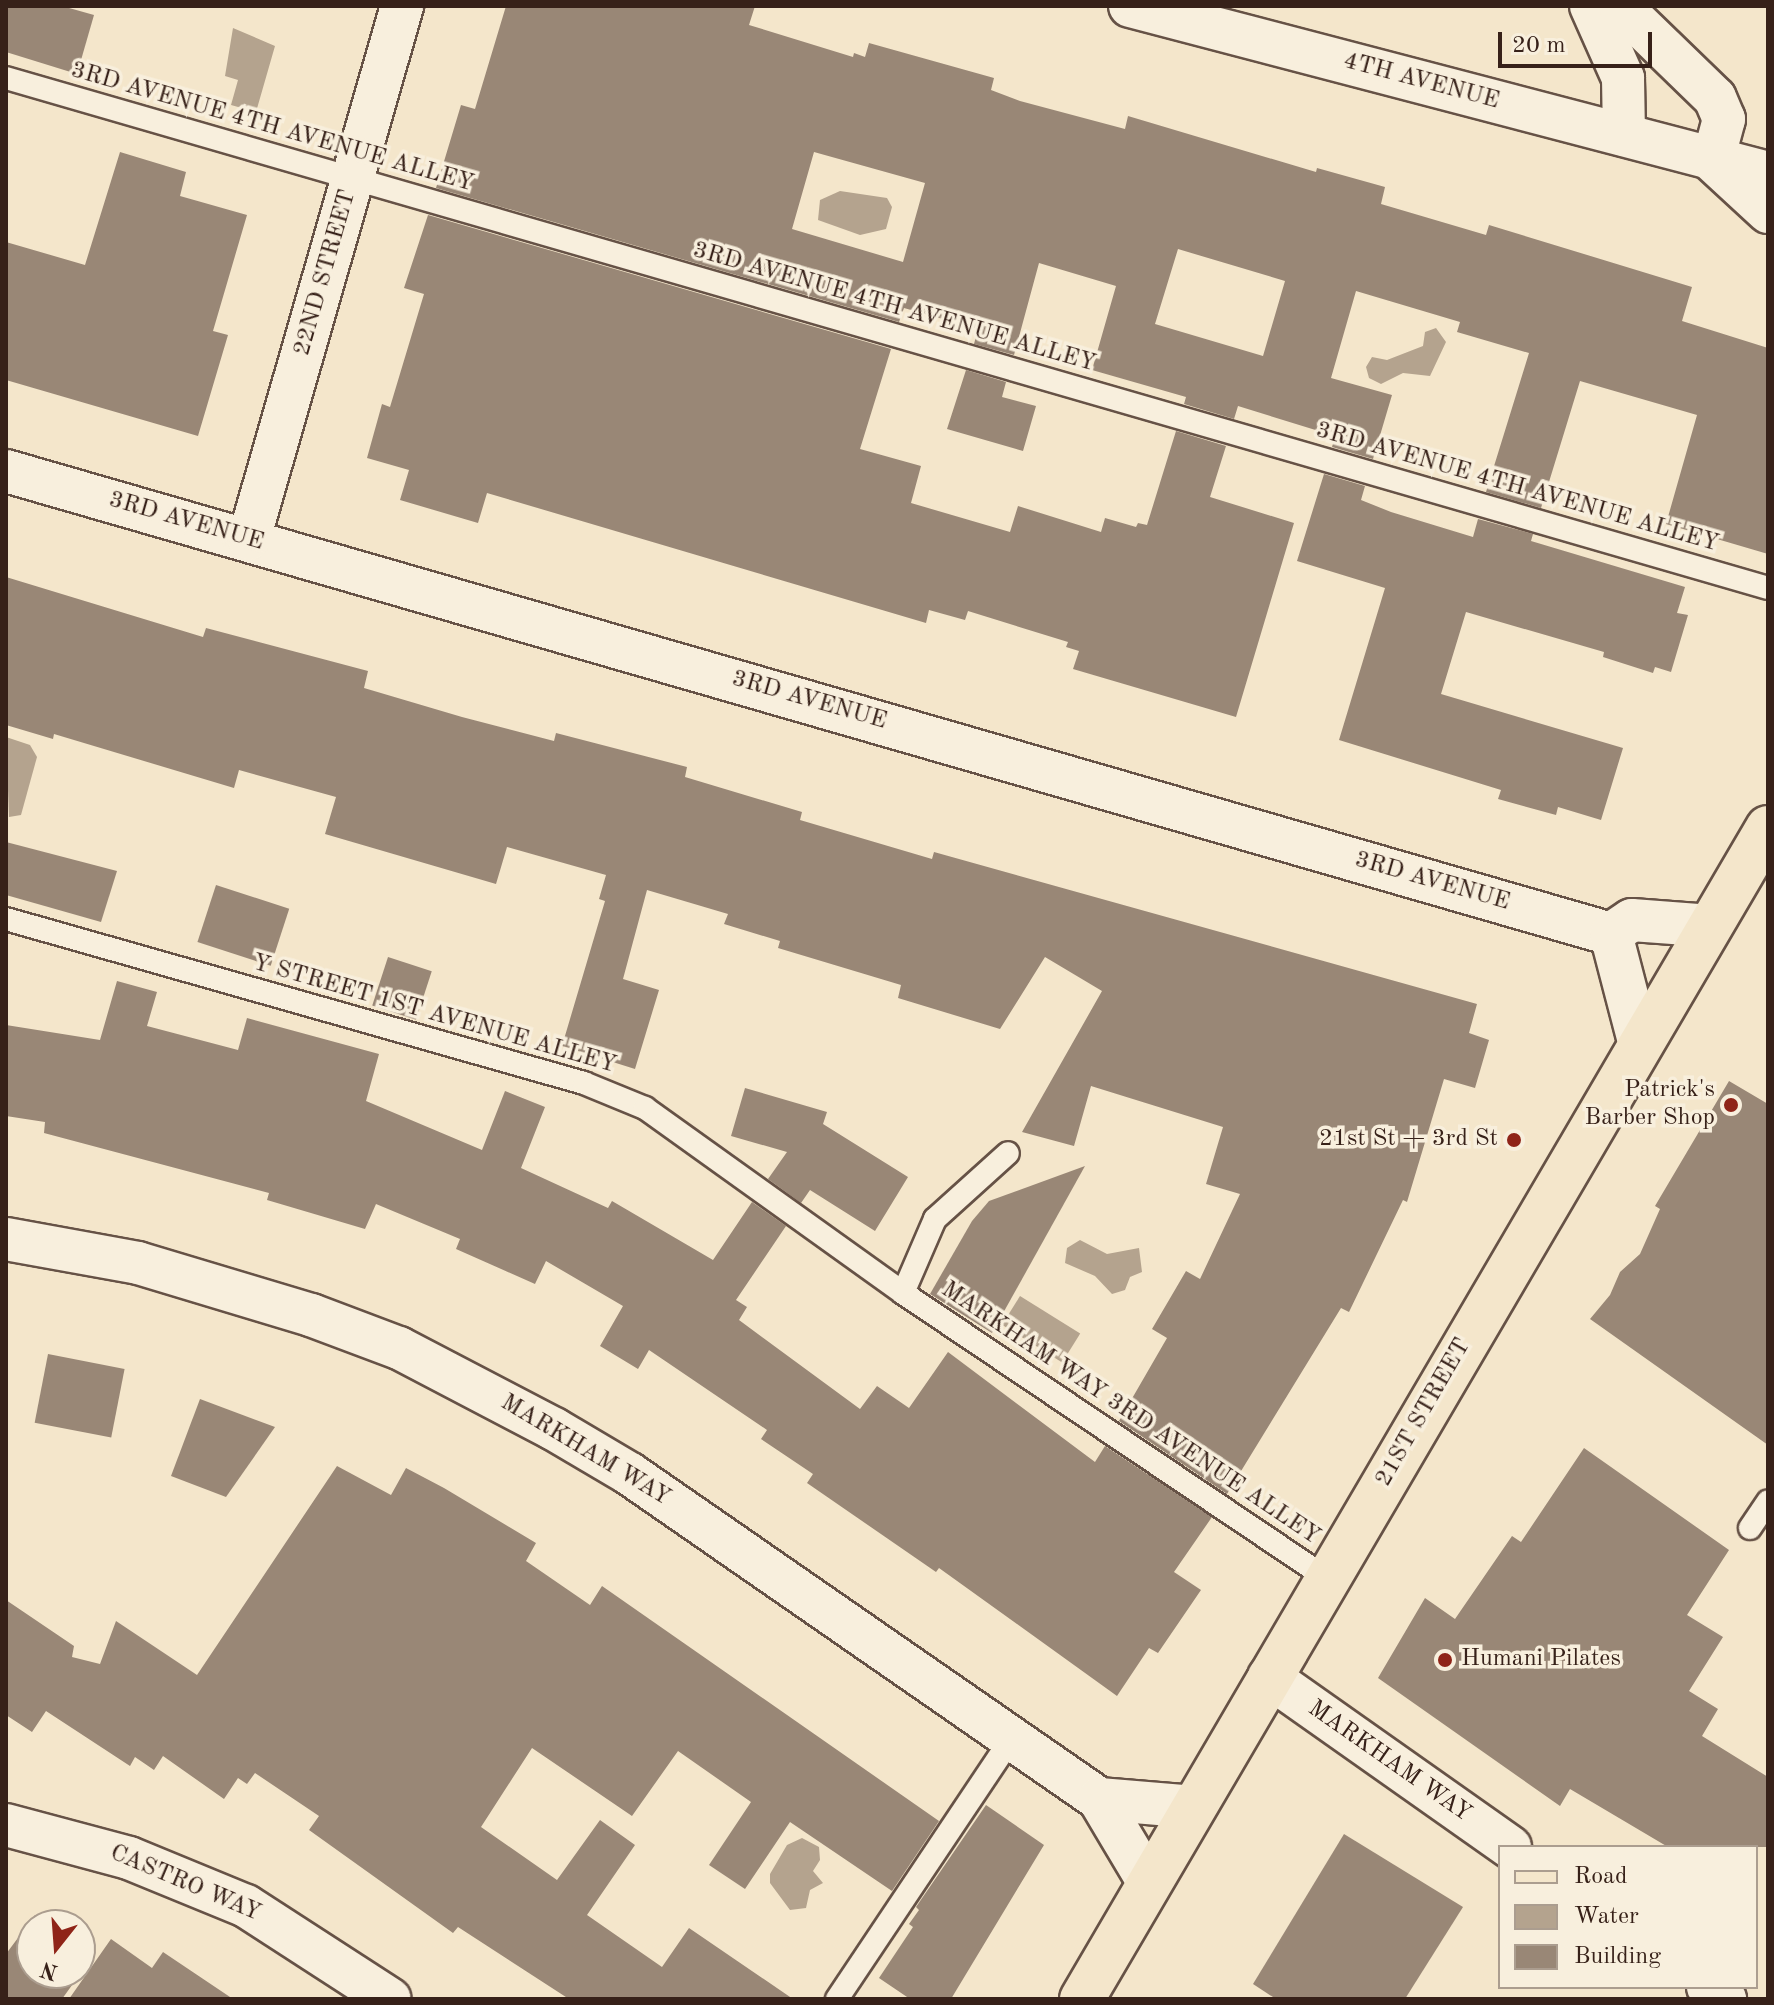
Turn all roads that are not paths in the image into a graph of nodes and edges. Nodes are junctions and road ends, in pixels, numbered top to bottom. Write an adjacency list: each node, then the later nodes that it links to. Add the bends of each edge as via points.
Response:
1 (402, 6): 9 (street, 22ND STREET)
2 (1130, 6): 6 (street, 4TH AVENUE)
3 (1591, 6): 6 (street, via 1623,78)
4 (1620, 6): 7 (street, via 1715,98 1724,119)
5 (6, 78): 9 (lane, 3RD AVENUE 4TH AVENUE ALLEY)
6 (1624, 135): 7 (street, 4TH AVENUE)
7 (1713, 160): 8 (street, 4TH AVENUE); 10 (street, 4TH AVENUE)
8 (1768, 173)
9 (353, 178): 12 (street, 22ND STREET); 13 (lane, 3RD AVENUE 4TH AVENUE ALLEY)
10 (1768, 212)
11 (6, 471): 12 (street, 3RD AVENUE)
12 (249, 539): 17 (street, 3RD AVENUE)
13 (1768, 588)
14 (1768, 828): 16 (main road, 21ST STREET)
15 (6, 919): 21 (lane, Y STREET 1ST AVENUE ALLEY, via 619,1095 672,1124)
16 (1711, 926): 17 (street, via 1632,920); 18 (main road, 21ST STREET)
17 (1611, 934): 18 (street)
18 (1640, 1045): 24 (main road, 21ST STREET)
19 (1008, 1153): 21 (lane, via 935,1219)
20 (6, 1239): 26 (street, MARKHAM WAY, via 138,1263 311,1315 399,1348 630,1474)
21 (903, 1293): 24 (lane, MARKHAM WAY 3RD AVENUE ALLEY)
22 (1768, 1501): 23 (lane)
23 (1750, 1528)
24 (1328, 1579): 25 (main road, 21ST STREET)
25 (1269, 1677): 28 (main road, 21ST STREET); 30 (street, MARKHAM WAY)
26 (1012, 1738): 27 (street, MARKHAM WAY); 33 (lane)
27 (1099, 1799): 28 (street); 31 (street, MARKHAM WAY)
28 (1195, 1807): 31 (main road, 21ST STREET)
29 (6, 1825): 32 (street, CASTRO WAY, via 129,1858 246,1906)
30 (1507, 1845)
31 (1149, 1883): 34 (main road, 21ST STREET)
32 (390, 1999)
33 (837, 1999)
34 (1082, 1999)

